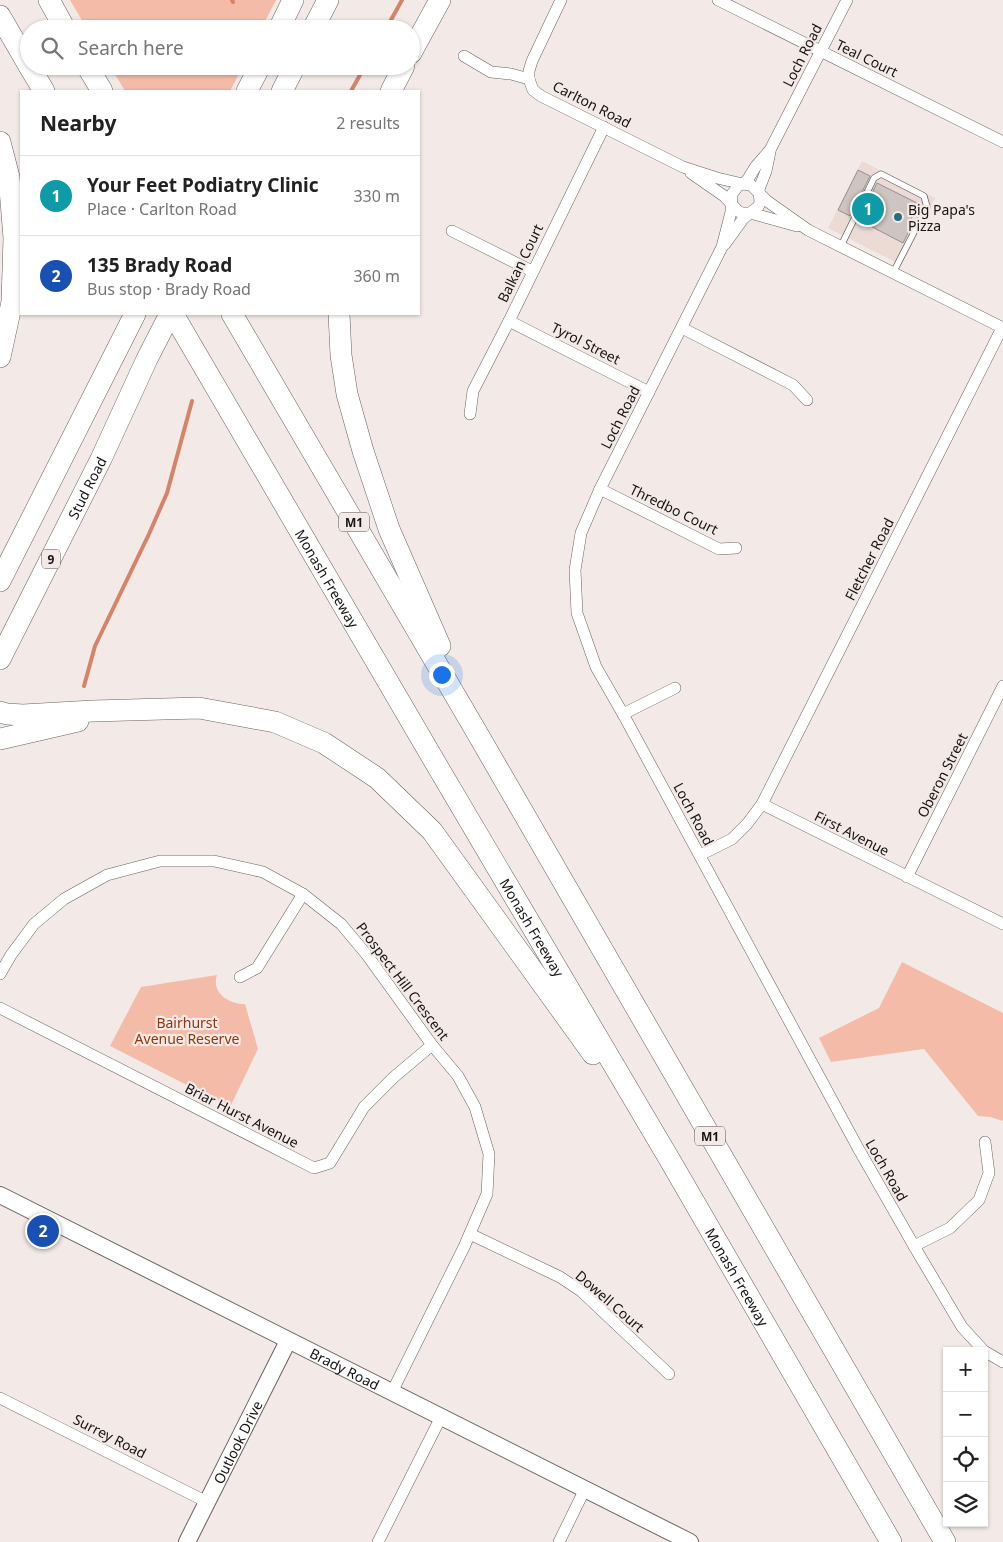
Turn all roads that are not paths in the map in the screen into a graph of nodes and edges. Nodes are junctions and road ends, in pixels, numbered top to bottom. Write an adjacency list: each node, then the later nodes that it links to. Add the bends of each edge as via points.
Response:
1 (48, 0): 9 (highway)
2 (293, 0): 10 (highway)
3 (328, 0): 11 (highway)
4 (561, 0): 21 (street, via 532,61)
5 (718, 0): 14 (street, Teal Court)
6 (847, 0): 14 (street, Loch Road)
7 (436, 5): 12 (highway)
8 (0, 16): 13 (highway)
9 (60, 20)
10 (283, 20)
11 (318, 20)
12 (420, 36)
13 (20, 50)
14 (822, 52): 29 (street, Teal Court); 30 (street, Loch Road)
15 (464, 56): 21 (street, via 491,72)
16 (34, 75): 22 (highway)
17 (92, 75): 23 (highway)
18 (255, 75): 24 (highway)
19 (290, 75): 25 (highway)
20 (399, 75): 26 (highway)
21 (528, 79): 27 (street, Carlton Road, via 533,90 542,96)
22 (43, 90)
23 (101, 90)
24 (248, 90)
25 (282, 90)
26 (392, 90)
27 (604, 127): 31 (street, Carlton Road); 40 (street, Balkan Court)
28 (0, 142): 50 (highway, via 9,176 14,238 12,302)
29 (1003, 142)
30 (770, 150): 32 (street, Loch Road); 33 (street, Loch Road)
31 (684, 167): 32 (street, Carlton Road); 34 (street, Carlton Road)
32 (743, 184): 33 (street, via 755,187); 34 (street, via 732,194)
33 (760, 194): 35 (street, via 758,207); 36 (street)
34 (732, 204): 35 (street, via 742,213); 39 (street, Loch Road)
35 (750, 213): 36 (street); 39 (street, Loch Road)
36 (808, 230): 38 (street)
37 (452, 231): 40 (street)
38 (841, 246): 41 (street); 41 (lane, via 874,178 880,174 924,196 927,207)
39 (722, 247): 48 (street, Loch Road)
40 (532, 271): 47 (street, Balkan Court)
41 (893, 273): 49 (street)
42 (171, 315): 57 (highway, Stud Road / 9)
43 (173, 315): 75 (highway, Monash Freeway)
44 (233, 315): 63 (highway, M1)
45 (339, 315): 63 (highway, via 347,394 363,451 389,528)
46 (132, 319): 56 (highway)
47 (509, 321): 51 (street, Tyrol Street); 53 (street, Balkan Court, via 473,390)
48 (682, 328): 51 (street, Loch Road); 52 (street, via 793,385)
49 (1003, 328): 65 (street, Fletcher Road)
50 (0, 357)
51 (649, 392): 54 (street, Loch Road)
52 (807, 400)
53 (470, 414)
54 (600, 489): 55 (street, Thredbo Court, via 719,549); 62 (street, Loch Road, via 581,533 575,570 577,613 596,667)
55 (736, 548)
56 (0, 581)
57 (0, 659)
58 (1003, 686): 67 (street, Oberon Street)
59 (675, 688): 62 (street)
60 (92, 711): 61 (highway, via 24,715); 64 (highway, via 80,720); 75 (highway, via 199,708 275,722 324,743 377,778 432,831)
61 (0, 712)
62 (623, 714): 66 (street, Loch Road)
63 (476, 731): 92 (highway, M1)
64 (0, 739)
65 (762, 804): 66 (street, via 732,839); 67 (street, First Avenue)
66 (700, 855): 78 (street, Loch Road)
67 (907, 877): 69 (street, First Avenue)
68 (302, 894): 70 (street, Prospect Hill Crescent, via 263,872 214,862 160,861 106,875 64,899 34,924); 71 (street, via 257,968); 73 (street, Prospect Hill Crescent, via 341,924)
69 (1003, 924)
70 (0, 974)
71 (240, 978)
72 (0, 1008): 73 (street, Briar Hurst Avenue, via 314,1168 330,1163 364,1107)
73 (432, 1045): 77 (street, Prospect Hill Crescent, via 458,1076 475,1107 489,1154 487,1194)
74 (985, 1142): 78 (street, via 989,1173 979,1200 950,1228)
75 (671, 1162): 91 (highway, Monash Freeway)
76 (0, 1195): 79 (main road, Brady Road)
77 (470, 1234): 81 (street, Dowell Court, via 560,1277 581,1291); 82 (street, Prospect Hill Crescent)
78 (914, 1246): 80 (street, Loch Road, via 962,1327 984,1350)
79 (288, 1341): 82 (main road, Brady Road); 86 (main road, Outlook Drive)
80 (1003, 1362)
81 (669, 1374)
82 (392, 1392): 84 (main road, Brady Road)
83 (0, 1398): 86 (street, Surrey Road)
84 (441, 1417): 85 (main road, Brady Road); 88 (street)
85 (585, 1489): 89 (street); 90 (main road, Brady Road)
86 (207, 1502): 87 (main road, Outlook Drive)
87 (187, 1542)
88 (378, 1542)
89 (558, 1542)
90 (690, 1542)
91 (891, 1542)
92 (945, 1542)

